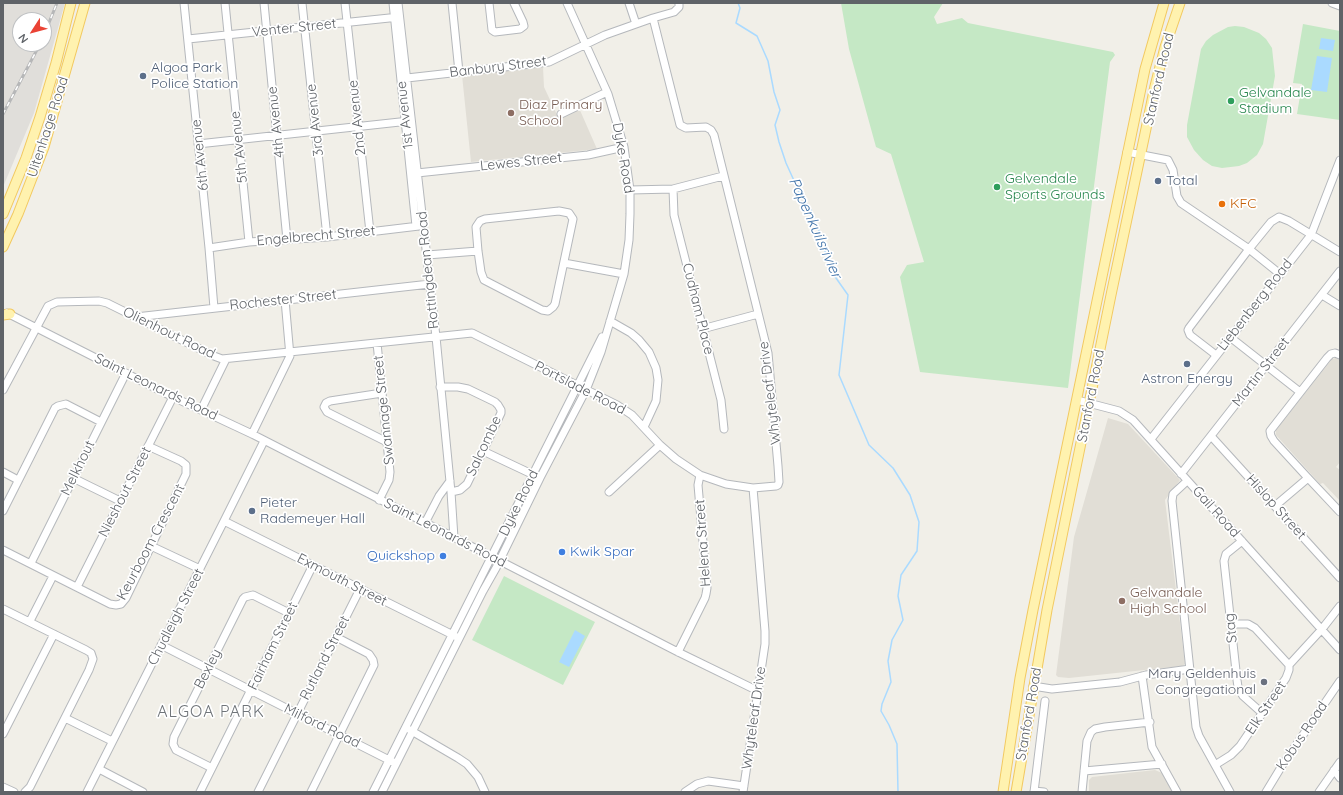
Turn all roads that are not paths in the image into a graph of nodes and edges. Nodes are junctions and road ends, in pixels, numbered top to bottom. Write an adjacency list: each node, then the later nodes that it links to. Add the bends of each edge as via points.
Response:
1 (71, 3): 47 (main road, Uitenhage Road, via 40,117)
2 (85, 3): 54 (main road, Uitenhage Road, via 44,147)
3 (184, 3): 27 (street, 6th Avenue)
4 (225, 3): 26 (street, 5th Avenue)
5 (264, 3): 25 (street, 4th Avenue)
6 (302, 3): 24 (street, 3rd Avenue)
7 (345, 3): 22 (street, 2nd Avenue)
8 (393, 3): 20 (street, 1st Avenue)
9 (398, 3): 20 (street, Rottingdean Road)
10 (452, 3): 29 (street)
11 (489, 3): 12 (street, via 492,30 495,32 520,29 524,26)
12 (514, 3)
13 (567, 3): 28 (street, Dyke Road)
14 (629, 3): 23 (street)
15 (679, 3): 21 (street, via 674,12)
16 (1164, 3): 40 (main road, Stanford Road, via 1145,69)
17 (1180, 3): 41 (main road, Stanford Road, via 1161,63)
18 (1332, 3): 19 (street)
19 (1340, 6)
20 (397, 17): 22 (street, Venter Street); 30 (street, Rottingdean Road); 33 (street, 1st Avenue)
21 (652, 18): 23 (street, Banbury Street); 44 (street, Whyteleaf Drive, via 680,125 686,128 704,126 711,130)
22 (347, 23): 24 (street, Venter Street); 34 (street, 2nd Avenue)
23 (636, 24): 28 (street, Banbury Street)
24 (304, 27): 25 (street, Venter Street); 35 (street, 3rd Avenue)
25 (266, 31): 26 (street, Venter Street); 36 (street, 4th Avenue)
26 (228, 35): 27 (street, Venter Street); 37 (street, 5th Avenue)
27 (188, 39): 38 (street, 6th Avenue)
28 (586, 45): 29 (street, Banbury Street, via 542,63); 31 (street, Dyke Road)
29 (459, 72): 30 (street, Banbury Street)
30 (406, 78): 33 (street, Rottingdean Road)
31 (607, 92): 32 (street); 39 (street, Dyke Road)
32 (561, 114)
33 (409, 121): 34 (street); 43 (street, Rottingdean Road); 48 (street, 1st Avenue)
34 (359, 127): 35 (street); 49 (street, 2nd Avenue)
35 (316, 131): 36 (street); 51 (street, 3rd Avenue)
36 (277, 136): 37 (street); 52 (street, 4th Avenue)
37 (239, 139): 38 (street); 53 (street, 5th Avenue)
38 (198, 144): 55 (street, 6th Avenue)
39 (624, 147): 43 (street, Lewes Street, via 588,155); 46 (street, Dyke Road)
40 (1127, 152): 41 (street); 91 (main road, Stanford Road)
41 (1141, 155): 56 (street, via 1168,160 1172,166 1177,196 1181,202); 92 (main road, Stanford Road)
42 (1340, 160): 50 (street, Liebenberg Road)
43 (417, 173): 48 (street, Rottingdean Road)
44 (724, 176): 45 (street); 70 (street, Whyteleaf Drive)
45 (673, 189): 46 (street); 74 (street, Cudham Place, via 674,215)
46 (630, 190): 62 (street, Dyke Road, via 629,240)
47 (3, 214)
48 (420, 226): 49 (street, Engelbrecht Street); 59 (street, Rottingdean Road)
49 (370, 232): 51 (street, Engelbrecht Street)
50 (1311, 235): 56 (street, via 1279,217 1271,222); 58 (street); 63 (street, Liebenberg Road)
51 (327, 237): 52 (street, Engelbrecht Street)
52 (287, 240): 53 (street, Engelbrecht Street)
53 (249, 242): 55 (street, Engelbrecht Street)
54 (3, 247)
55 (209, 248): 68 (street, 6th Avenue)
56 (1249, 248): 63 (street); 79 (street, via 1189,328 1190,335)
57 (478, 251): 59 (street); 60 (street, via 480,272 484,280 544,311 551,310 555,304); 60 (street, via 476,227 482,220 564,211 571,214 573,219)
58 (1340, 252)
59 (427, 255): 64 (street, Rottingdean Road)
60 (564, 263): 62 (street)
61 (1340, 271): 65 (street, Martin Street)
62 (624, 274): 72 (street, Dyke Road)
63 (1280, 274): 76 (street, Liebenberg Road)
64 (430, 284): 66 (street, Rochester Street); 75 (street, Rottingdean Road)
65 (1322, 295): 67 (street); 82 (street, Martin Street)
66 (285, 300): 68 (street, Rochester Street); 78 (street)
67 (1340, 306)
68 (214, 308): 71 (street, Rochester Street)
69 (5, 313): 73 (street, Saint Leonards Road)
70 (758, 314): 74 (street); 115 (street, Whyteleaf Drive, via 769,362 779,482 776,486)
71 (136, 317): 73 (street, Olienhout Road, via 99,301 57,302 48,306); 81 (street, Olienhout Road, via 214,356)
72 (610, 321): 84 (street, Dyke Road); 87 (street, Dyke Road); 95 (street, via 635,336 649,352 654,363 658,394)
73 (36, 328): 83 (street, Saint Leonards Road); 86 (street, Olienhout Road)
74 (702, 329): 96 (street, Cudham Place, via 721,400)
75 (436, 337): 77 (street, Olienhout Road); 84 (street, Portslade Road, via 474,334); 85 (street, Rottingdean Road)
76 (1230, 337): 79 (street, Liebenberg Road); 82 (street)
77 (377, 343): 78 (street, Olienhout Road); 89 (street, Swannage Street)
78 (291, 352): 81 (street, Olienhout Road); 97 (street)
79 (1216, 355): 99 (street, Liebenberg Road)
80 (1340, 355): 88 (street, via 1334,353 1329,356)
81 (226, 359): 93 (street)
82 (1266, 365): 88 (street); 98 (street, Martin Street)
83 (126, 373): 90 (street, Saint Leonards Road); 94 (street, Melkhout)
84 (577, 385): 87 (street, Portslade Road); 106 (street, Dyke Road)
85 (440, 387): 104 (street, Salcombe, via 468,389 498,405 501,413); 114 (street, Rottingdean Road)
86 (3, 390)
87 (586, 390): 95 (street, Portslade Road, via 621,407); 110 (street, Dyke Road)
88 (1300, 392): 111 (street, via 1270,434)
89 (382, 393): 101 (street, Swannage Street); 101 (street, via 330,401 324,407 327,412)
90 (173, 397): 93 (street, Saint Leonards Road); 103 (street, Nieshout Street)
91 (1077, 400): 92 (street, Gail Road); 194 (main road, Stanford Road, via 1030,625)
92 (1090, 403): 99 (street, Gail Road, via 1124,413); 155 (main road, Stanford Road, via 1047,610)
93 (201, 410): 97 (street, Saint Leonards Road)
94 (101, 422): 109 (street, Melkhout); 112 (street, via 66,404 55,408)
95 (644, 427): 102 (street, Portslade Road)
96 (724, 429)
97 (252, 434): 100 (street, Saint Leonards Road)
98 (1211, 436): 107 (street, Martin Street); 120 (street, Hislop Street)
99 (1151, 439): 107 (street, Gail Road)
100 (264, 441): 118 (street, Saint Leonards Road); 123 (street, Chudleigh Street)
101 (387, 442): 118 (street, Swannage Street, via 390,476)
102 (660, 445): 108 (street, Portslade Road); 117 (street)
103 (148, 446): 119 (street, Nieshout Street); 127 (street, Keurboom Crescent, via 181,461 186,465 187,471)
104 (483, 451): 106 (street); 116 (street, Salcombe, via 464,487)
105 (3, 472): 112 (street)
106 (533, 474): 110 (street); 129 (street, Dyke Road)
107 (1181, 474): 113 (street, Gail Road)
108 (700, 475): 115 (street, Portslade Road, via 726,484); 149 (street, Helena Street, via 698,485 707,588 705,598)
109 (73, 478): 119 (street); 131 (street, Melkhout)
110 (540, 478): 130 (street, Dyke Road)
111 (1308, 478): 120 (street); 122 (street)
112 (18, 480): 121 (street)
113 (1187, 480): 126 (street, Gail Road); 151 (street, via 1173,494 1172,501)
114 (450, 481): 116 (street, Rottingdean Road); 124 (street)
115 (753, 488): 157 (street, Whyteleaf Drive, via 765,623 765,644)
116 (451, 492): 125 (street, Rottingdean Road)
117 (609, 492)
118 (379, 500): 124 (street, Saint Leonards Road)
119 (120, 501): 136 (street, Nieshout Street)
120 (1276, 506): 135 (street, Hislop Street)
121 (3, 511)
122 (1340, 512)
123 (224, 521): 132 (street, Exmouth Street); 133 (street, Chudleigh Street)
124 (425, 523): 125 (street, Saint Leonards Road)
125 (454, 538): 129 (street, Saint Leonards Road)
126 (1242, 541): 142 (street, Stag, via 1226,554 1224,561); 143 (street, Gail Road)
127 (151, 546): 133 (street); 136 (street, Keurboom Crescent, via 121,604 110,604)
128 (3, 550): 131 (street, Keurboom Crescent)
129 (493, 557): 130 (street, Saint Leonards Road); 145 (street, Dyke Road)
130 (500, 561): 145 (street, Dyke Road); 149 (street, Saint Leonards Road)
131 (31, 563): 134 (street, Keurboom Crescent)
132 (313, 565): 137 (street, Exmouth Street); 140 (street, Fairham Street)
133 (200, 569): 147 (street, Chudleigh Street)
134 (53, 576): 136 (street, Keurboom Crescent); 141 (street)
135 (1340, 578)
136 (77, 587)
137 (360, 589): 145 (street, Exmouth Street); 146 (street, Rutland Street)
138 (1340, 606): 143 (street)
139 (4, 612): 141 (street)
140 (289, 613): 152 (street, Bexley, via 253,595 246,597); 156 (street, Fairham Street)
141 (30, 621): 144 (street)
142 (1231, 624): 150 (street, Elk Street, via 1248,624 1255,628); 159 (street, Stag, via 1238,687 1246,700)
143 (1322, 629): 148 (street, Gail Road); 150 (street)
144 (54, 634): 162 (street); 163 (street, via 91,653 93,659)
145 (456, 636): 165 (street, Dyke Road); 166 (street, Dyke Road)
146 (336, 637): 161 (street, Rutland Street); 168 (street, via 369,654 374,665)
147 (161, 645): 152 (street, Milford Road); 169 (street, Chudleigh Street)
148 (1340, 650)
149 (678, 652): 157 (street, Saint Leonards Road)
150 (1289, 665): 159 (street, Elk Street, via 1289,673)
151 (1190, 669): 153 (street); 174 (street, via 1197,732)
152 (208, 670): 156 (street, Milford Road); 175 (street, Bexley, via 174,737 173,744 180,752)
153 (1142, 676): 155 (street, via 1120,682 1049,689); 164 (street)
154 (1340, 681): 200 (street, Kobus Road)
155 (1034, 686): 195 (main road, Stanford Road)
156 (251, 690): 161 (street, Milford Road); 175 (street, Fairham Street)
157 (758, 691): 181 (street, Whyteleaf Drive)
158 (1045, 701): 183 (street, Stanford Road)
159 (1262, 713): 174 (street, Elk Street, via 1237,750)
160 (3, 714): 162 (street)
161 (297, 714): 168 (street, Milford Road); 182 (street, Rutland Street)
162 (11, 718): 167 (street)
163 (64, 718): 169 (street); 185 (street, via 30,787)
164 (1150, 722): 173 (street, via 1152,747); 178 (street, via 1093,730 1088,735)
165 (406, 728): 166 (street); 170 (street, Dyke Road)
166 (413, 732): 172 (street, Dyke Road); 192 (street, via 467,764)
167 (3, 734)
168 (339, 735): 170 (street, Milford Road); 189 (street)
169 (112, 741): 176 (street, Chudleigh Street)
170 (389, 760): 172 (street, Milford Road); 190 (street, Dyke Road)
171 (1340, 762): 177 (street)
172 (397, 764): 191 (street, Dyke Road)
173 (1162, 764): 178 (street); 198 (street)
174 (1215, 765): 199 (street)
175 (212, 768): 188 (street, Fairham Street)
176 (99, 769): 186 (street, Chudleigh Street); 187 (street)
177 (1334, 770): 179 (street); 201 (street)
178 (1084, 771): 197 (street)
179 (1340, 778)
180 (3, 787): 184 (street)
181 (744, 789): 193 (street, via 705,782)
182 (260, 791)
183 (1034, 791): 196 (street)
184 (14, 792)
185 (25, 792)
186 (87, 792)
187 (143, 792)
188 (200, 792)
189 (311, 792)
190 (373, 792)
191 (382, 792)
192 (485, 792)
193 (685, 792)
194 (1003, 792)
195 (1016, 792)
196 (1044, 792)
197 (1082, 792)
198 (1177, 792)
199 (1230, 792)
200 (1266, 792)
201 (1319, 792)

